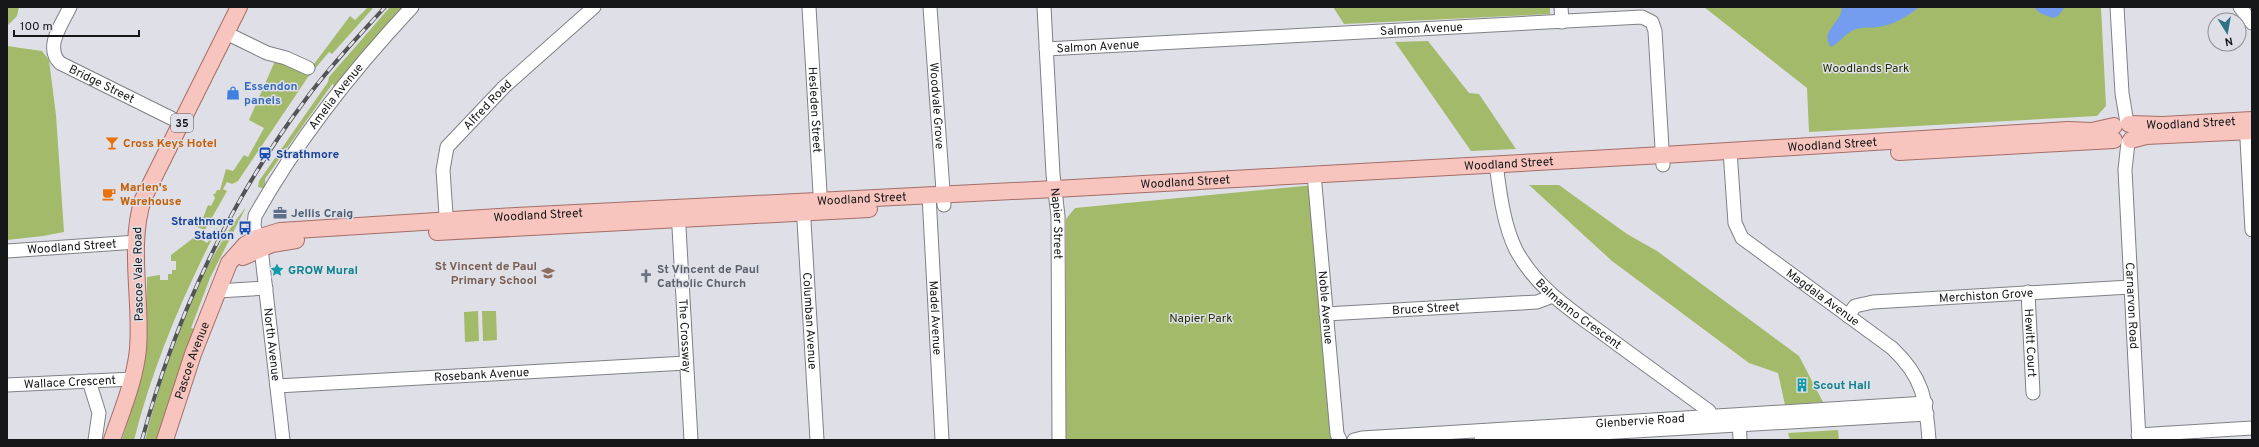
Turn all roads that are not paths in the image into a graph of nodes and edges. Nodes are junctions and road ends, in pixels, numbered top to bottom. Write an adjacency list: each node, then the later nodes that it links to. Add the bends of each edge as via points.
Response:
1 (70, 7): 16 (street, Bridge Street, via 53,47 56,59)
2 (239, 7): 13 (main road, Pascoe Vale Road / 35)
3 (412, 7): 31 (street, Amelia Avenue, via 348,78 289,159 255,216 254,225)
4 (594, 7): 28 (street, Alfred Road, via 504,87 450,143 444,162)
5 (809, 7): 25 (street, Hesleden Street)
6 (930, 7): 24 (street, Woodvale Grove)
7 (1044, 7): 14 (street, Napier Street)
8 (1561, 7): 11 (street)
9 (2117, 7): 18 (street, Carnarvon Road)
10 (2240, 7): 12 (street)
11 (1562, 22): 14 (street, Salmon Avenue); 20 (street, Salmon Avenue, via 1642,17 1652,22 1655,31)
12 (2252, 22)
13 (226, 33): 15 (street, via 267,53); 16 (main road, Pascoe Vale Road / 35)
14 (1046, 49): 23 (street, Napier Street)
15 (308, 68)
16 (181, 123): 30 (main road, Pascoe Vale Road / 35, via 143,199 138,220)
17 (2249, 126): 18 (main road, Woodland Street, via 2146,136); 29 (street)
18 (2122, 133): 19 (main road, Woodland Street); 34 (street, Carnarvon Road)
19 (1731, 156): 20 (main road, Woodland Street); 39 (street, Magdala Avenue, via 1735,223 1742,238)
20 (1663, 160): 21 (main road, Woodland Street)
21 (1497, 169): 22 (main road, Woodland Street); 36 (street, Balmanno Crescent, via 1509,232 1524,264)
22 (1314, 180): 23 (main road, Woodland Street); 38 (street, Noble Avenue)
23 (1055, 194): 24 (main road, Woodland Street); 60 (street, Napier Street, via 1059,258)
24 (936, 200): 25 (main road, Woodland Street); 59 (street, Madel Avenue)
25 (821, 206): 26 (main road, Woodland Street)
26 (804, 207): 27 (main road, Woodland Street); 58 (street, Columban Avenue)
27 (678, 214): 28 (main road, Woodland Street); 40 (street, The Crossway)
28 (447, 227): 31 (main road, Woodland Street)
29 (2252, 230)
30 (137, 242): 32 (street, Woodland Street); 41 (main road, Pascoe Vale Road / 35, via 139,332)
31 (259, 243): 33 (main road, Pascoe Avenue, via 238,260); 35 (street, North Avenue)
32 (7, 252)
33 (220, 286): 35 (street); 55 (main road, Pascoe Avenue, via 192,354)
34 (2130, 287): 37 (street, Merchiston Grove); 52 (street, Carnarvon Road)
35 (266, 288): 44 (street, North Avenue)
36 (1549, 292): 38 (street, Bruce Street, via 1537,302); 45 (street, Balmanno Crescent)
37 (2028, 292): 39 (street, Merchiston Grove, via 1863,303 1852,309); 46 (street, Hewitt Court)
38 (1326, 314): 61 (street, Noble Avenue, via 1337,434)
39 (1848, 316): 47 (street, Magdala Avenue, via 1906,361 1918,378)
40 (686, 364): 44 (street, Rosebank Avenue); 57 (street, The Crossway)
41 (133, 379): 42 (street, Wallace Crescent); 54 (main road, Pascoe Vale Road / 35)
42 (89, 381): 43 (street, Wallace Crescent); 53 (street, via 99,413)
43 (7, 385)
44 (278, 386): 56 (street, North Avenue)
45 (1680, 390): 48 (street, via 1685,400 1683,410 1677,416); 50 (street, Balmanno Crescent)
46 (2032, 393)
47 (1926, 408): 49 (street, Glenbervie Road); 65 (street, Magdala Avenue)
48 (1669, 418): 50 (street, Glenbervie Road); 62 (street, Glenbervie Road)
49 (1739, 419): 50 (street, Glenbervie Road); 64 (street)
50 (1713, 421): 63 (street, Glenbervie Road)
51 (2252, 428): 52 (street)
52 (2139, 437)
53 (95, 440)
54 (112, 440)
55 (165, 440)
56 (283, 440)
57 (691, 440)
58 (817, 440)
59 (942, 440)
60 (1059, 440)
61 (1340, 440)
62 (1354, 440)
63 (1481, 440)
64 (1740, 440)
65 (1929, 440)

